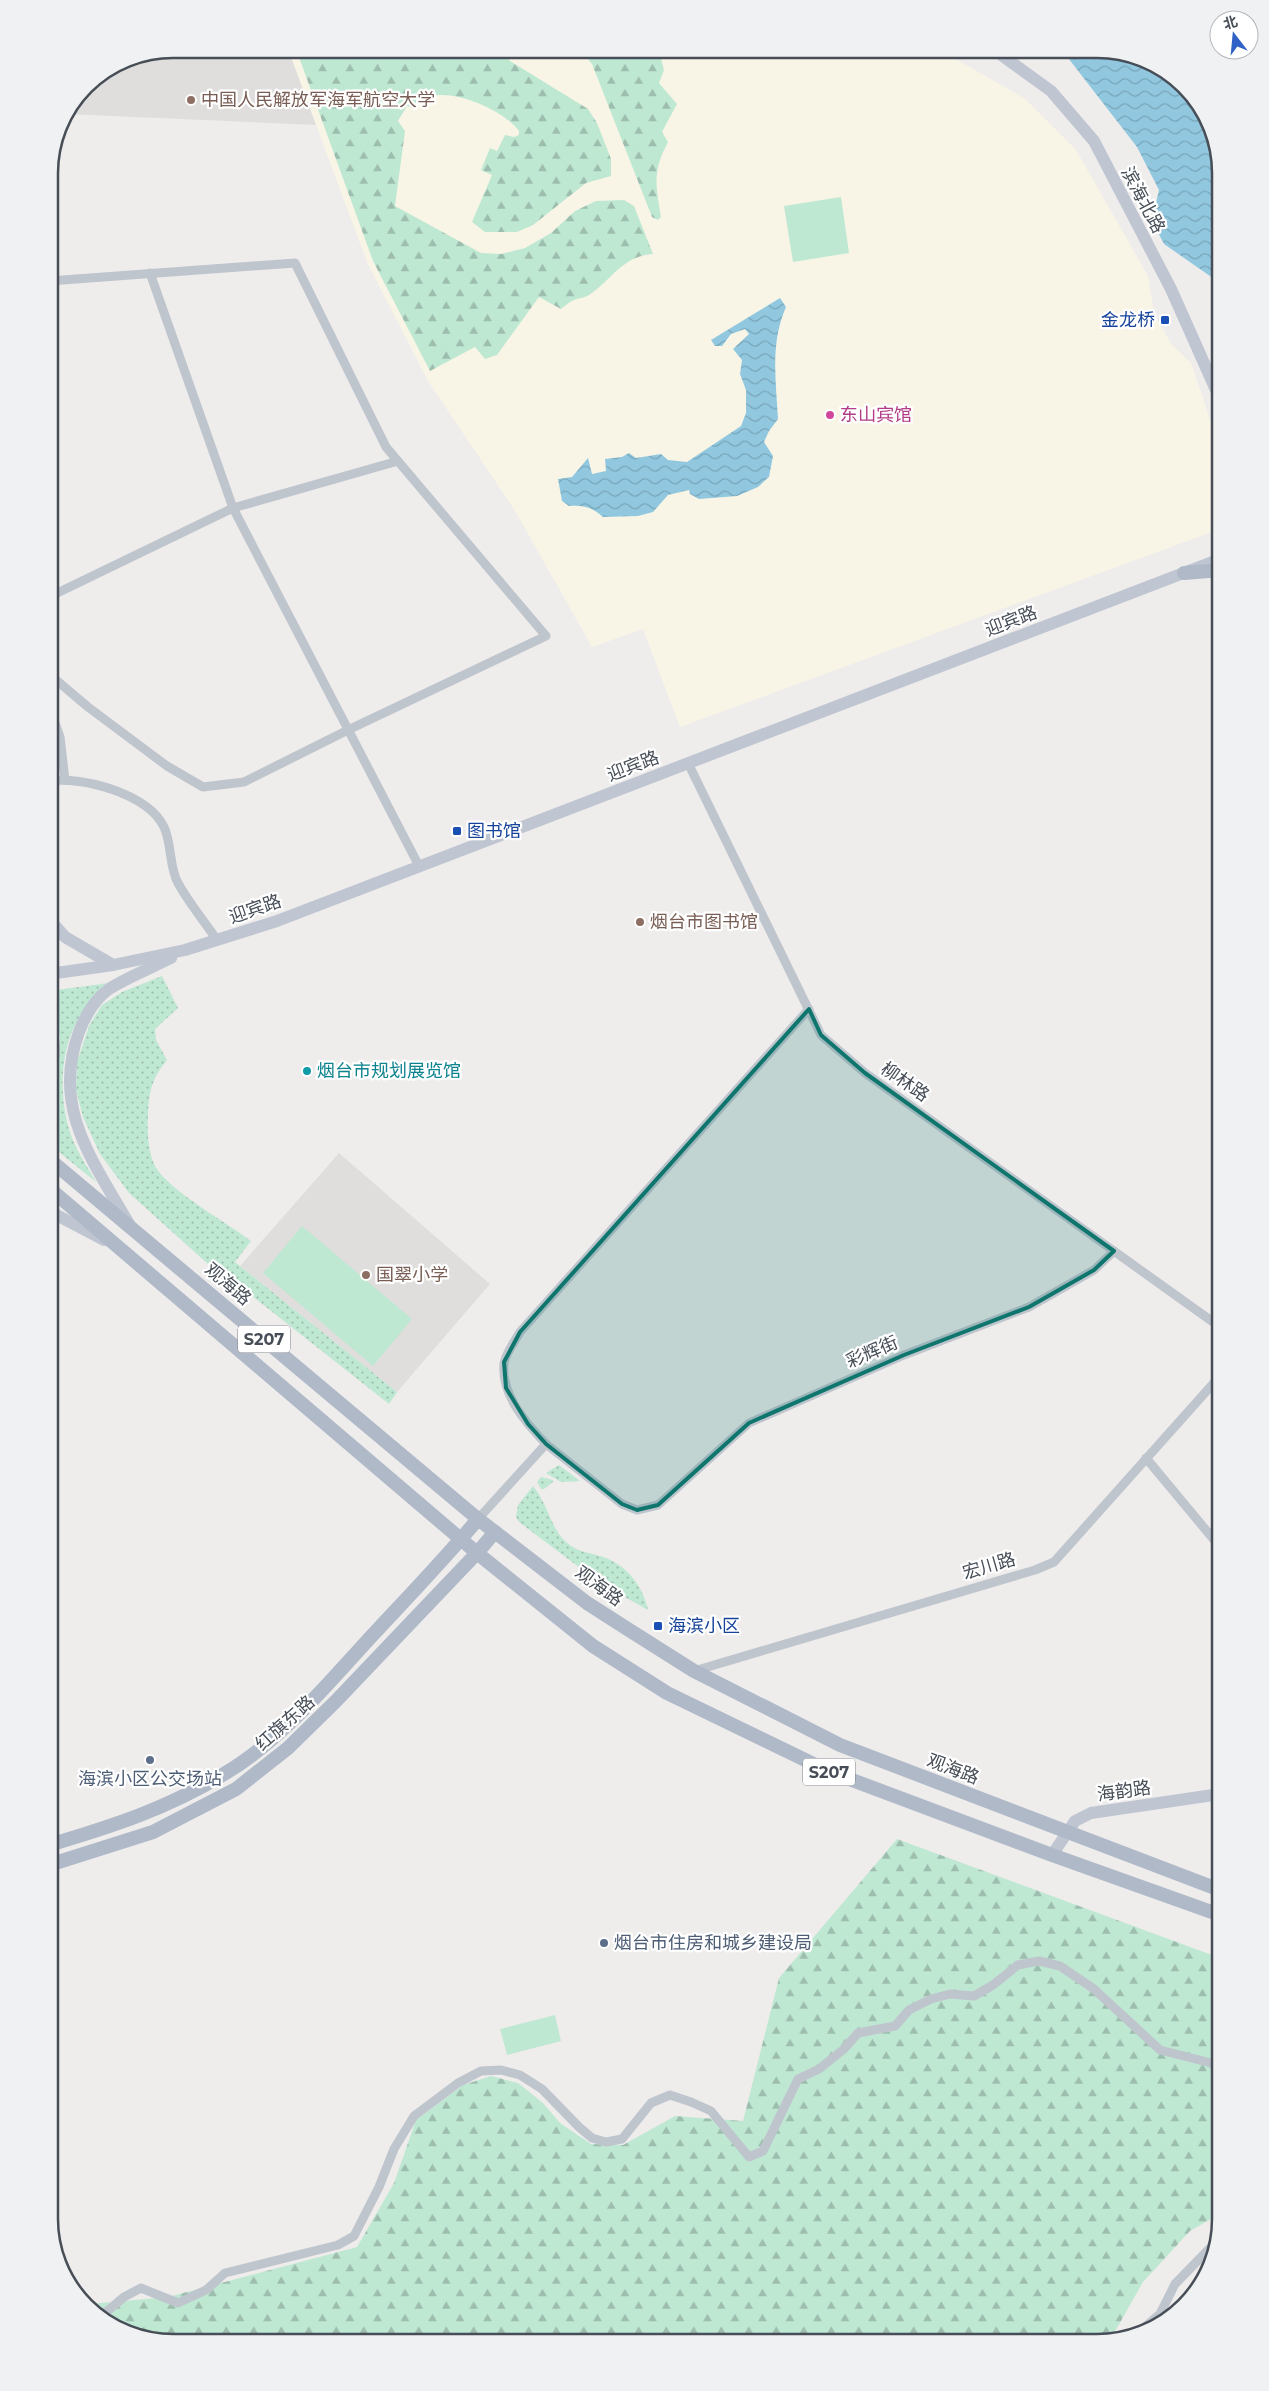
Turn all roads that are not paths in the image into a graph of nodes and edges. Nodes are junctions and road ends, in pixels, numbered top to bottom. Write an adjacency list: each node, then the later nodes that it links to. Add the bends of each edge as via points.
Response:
1 (1005, 58): 4 (main road, 滨海北路, via 1051,91 1094,141 1171,289)
2 (150, 273): 3 (street); 5 (street, via 295,263 386,447); 6 (street)
3 (58, 280)
4 (1212, 381)
5 (398, 461): 6 (street); 12 (street, via 546,636)
6 (233, 508): 10 (street); 12 (street)
7 (1212, 562): 9 (main road, 迎宾路)
8 (1212, 571): 9 (main road)
9 (1184, 573): 14 (main road, 迎宾路)
10 (58, 593)
11 (58, 681): 12 (street, via 167,766 203,787 244,782)
12 (348, 730): 17 (street)
13 (58, 731): 16 (street)
14 (688, 763): 17 (main road, 迎宾路); 23 (street, 柳林路)
15 (58, 780): 16 (street)
16 (65, 780): 19 (street, via 82,780 121,793 149,808 164,827 177,882)
17 (419, 866): 19 (main road, 迎宾路, via 277,921)
18 (58, 929): 21 (main road, via 65,937)
19 (217, 940): 20 (main road, 迎宾路)
20 (185, 950): 21 (main road, 迎宾路); 27 (main road, via 109,990 96,1001 85,1016 73,1048 69,1073 70,1103 79,1132)
21 (113, 966): 22 (main road, 迎宾路)
22 (58, 973)
23 (809, 1009): 29 (street, 柳林路, via 821,1035 864,1073); 32 (street, via 520,1332 504,1362 506,1388 528,1424)
24 (58, 1166): 27 (main road, 观海路 / S207)
25 (58, 1196): 28 (main road, S207)
26 (58, 1216): 28 (main road)
27 (130, 1226): 34 (main road, 观海路 / S207)
28 (121, 1250): 37 (main road, S207)
29 (1114, 1251): 30 (street, 柳林路); 32 (street, 彩辉街, via 1094,1270 1029,1307 904,1355 749,1423 658,1505 637,1510 622,1504)
30 (1212, 1321)
31 (1212, 1385): 33 (street, 宏川路)
32 (546, 1444): 34 (street)
33 (1146, 1458): 36 (street); 39 (street, 宏川路, via 1054,1562)
34 (478, 1519): 35 (main road, 观海路 / S207); 37 (main road, 红旗东路)
35 (495, 1532): 38 (main road, 红旗东路); 39 (main road, 观海路 / S207, via 587,1603)
36 (1212, 1537)
37 (462, 1539): 38 (main road, S207); 42 (main road, 红旗东路, via 324,1688 277,1734 226,1773 146,1814)
38 (477, 1553): 43 (main road, S207, via 593,1646 667,1693 828,1771); 44 (main road, 红旗东路, via 336,1702 288,1748 236,1789 153,1832)
39 (694, 1670): 41 (main road, 观海路 / S207, via 840,1745)
40 (1212, 1795): 41 (main road, 海韵路, via 1091,1813 1075,1821)
41 (1065, 1833): 43 (main road, 海韵路); 45 (main road, 观海路 / S207)
42 (58, 1842)
43 (1052, 1856): 46 (main road, S207)
44 (58, 1862)
45 (1212, 1887)
46 (1212, 1912)
47 (1212, 2064): 49 (street, via 1160,2050 1094,1989 1060,1966 1039,1961 1018,1965 993,1986 974,1996 950,1994 931,1999 909,2010 894,2026 858,2033 844,2049 818,2069 798,2079 763,2151 749,2157 711,2111 691,2102 670,2096 651,2103 622,2139 606,2142 592,2138 542,2089 520,2075 501,2070 481,2071 458,2083 414,2116 394,2149 354,2236 338,2245 225,2273 206,2290 178,2303 141,2288 124,2296)
48 (1206, 2252): 50 (street, via 1175,2284)
49 (107, 2312)
50 (1160, 2314)

